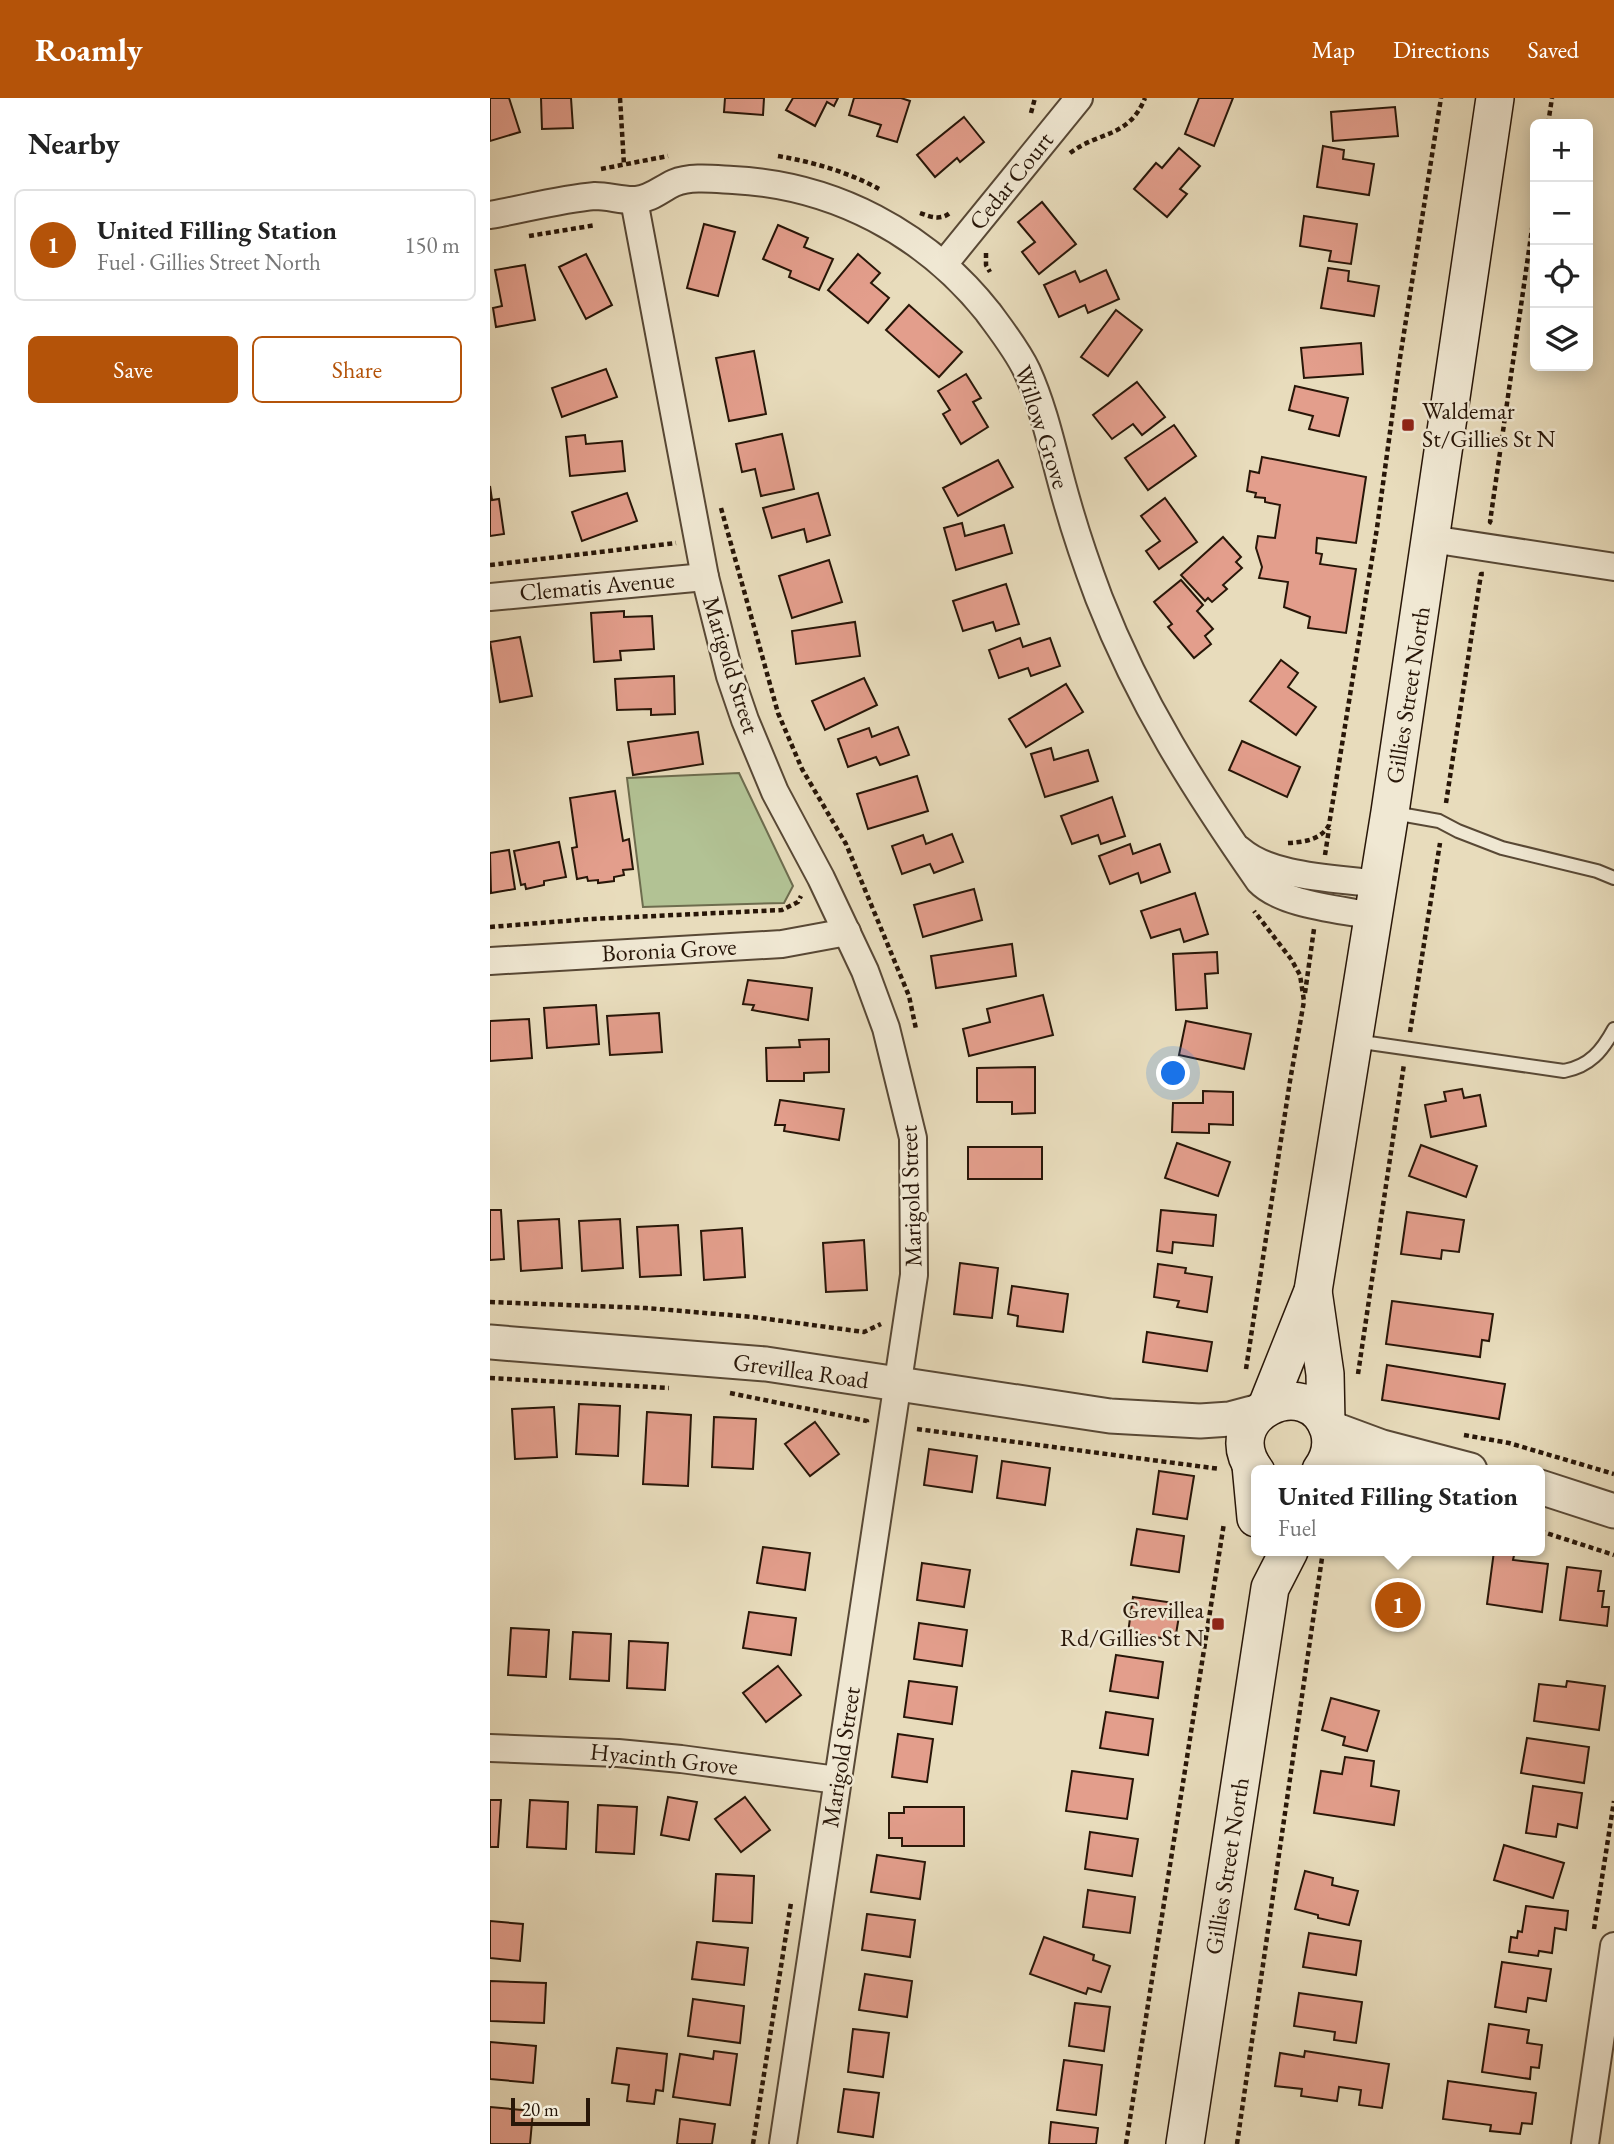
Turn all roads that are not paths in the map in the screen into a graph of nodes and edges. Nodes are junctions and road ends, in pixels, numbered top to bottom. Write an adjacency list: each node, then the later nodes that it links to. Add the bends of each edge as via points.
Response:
1 (1079, 98): 5 (street, Cedar Court)
2 (1495, 98): 6 (main road, Gillies Street North)
3 (634, 200): 4 (street, Willow Grove, via 594,197); 5 (street, Willow Grove, via 688,180 782,185 872,216); 8 (street, Marigold Street)
4 (490, 215)
5 (944, 264): 12 (street, Willow Grove, via 999,326 1027,371 1082,551 1119,646 1158,727 1197,791 1259,881 1274,892 1295,899)
6 (1431, 539): 7 (street); 10 (main road, Gillies Street North)
7 (1614, 567)
8 (705, 577): 9 (street, Clematis Avenue); 13 (street, Marigold Street, via 745,720 781,804)
9 (490, 597)
10 (1390, 812): 11 (lane, via 1443,822 1503,848); 12 (main road, Gillies Street North)
11 (1614, 878)
12 (1375, 900): 16 (main road, Gillies Street North)
13 (847, 932): 14 (street, Boronia Grove, via 782,944); 19 (street, Marigold Street, via 879,1007 913,1138 914,1275)
14 (490, 961)
15 (1614, 1029): 16 (lane, via 1594,1058 1564,1071)
16 (1353, 1041): 17 (main road, Gillies Street North)
17 (1313, 1292): 20 (main road, Gillies Street North); 22 (main road, Gillies Street North)
18 (490, 1342): 19 (street, Grevillea Road, via 766,1364)
19 (899, 1385): 21 (street, Grevillea Road); 33 (street, Marigold Street)
20 (1264, 1409): 21 (street, Grevillea Road, via 1230,1419 1200,1421); 22 (main road, via 1281,1401 1303,1403); 25 (main road, Gillies Street North, via 1246,1433)
21 (1110, 1416): 25 (street, Grevillea Road, via 1224,1443)
22 (1327, 1425): 23 (main road, Gillies Street North, via 1331,1444); 24 (street, via 1382,1447)
23 (1324, 1465)
24 (1448, 1465)
25 (1247, 1466): 28 (main road, Gillies Street North)
26 (1545, 1489): 27 (street)
27 (1614, 1511)
28 (1241, 1516)
29 (1263, 1556): 31 (main road, Gillies Street North)
30 (1286, 1556): 31 (main road, Gillies Street North)
31 (1270, 1588): 36 (main road, Gillies Street North)
32 (490, 1748): 33 (street, Hyacinth Grove, via 607,1752)
33 (837, 1780): 35 (street, Marigold Street)
34 (1614, 1946): 37 (street)
35 (783, 2144)
36 (1185, 2144)
37 (1585, 2144)

